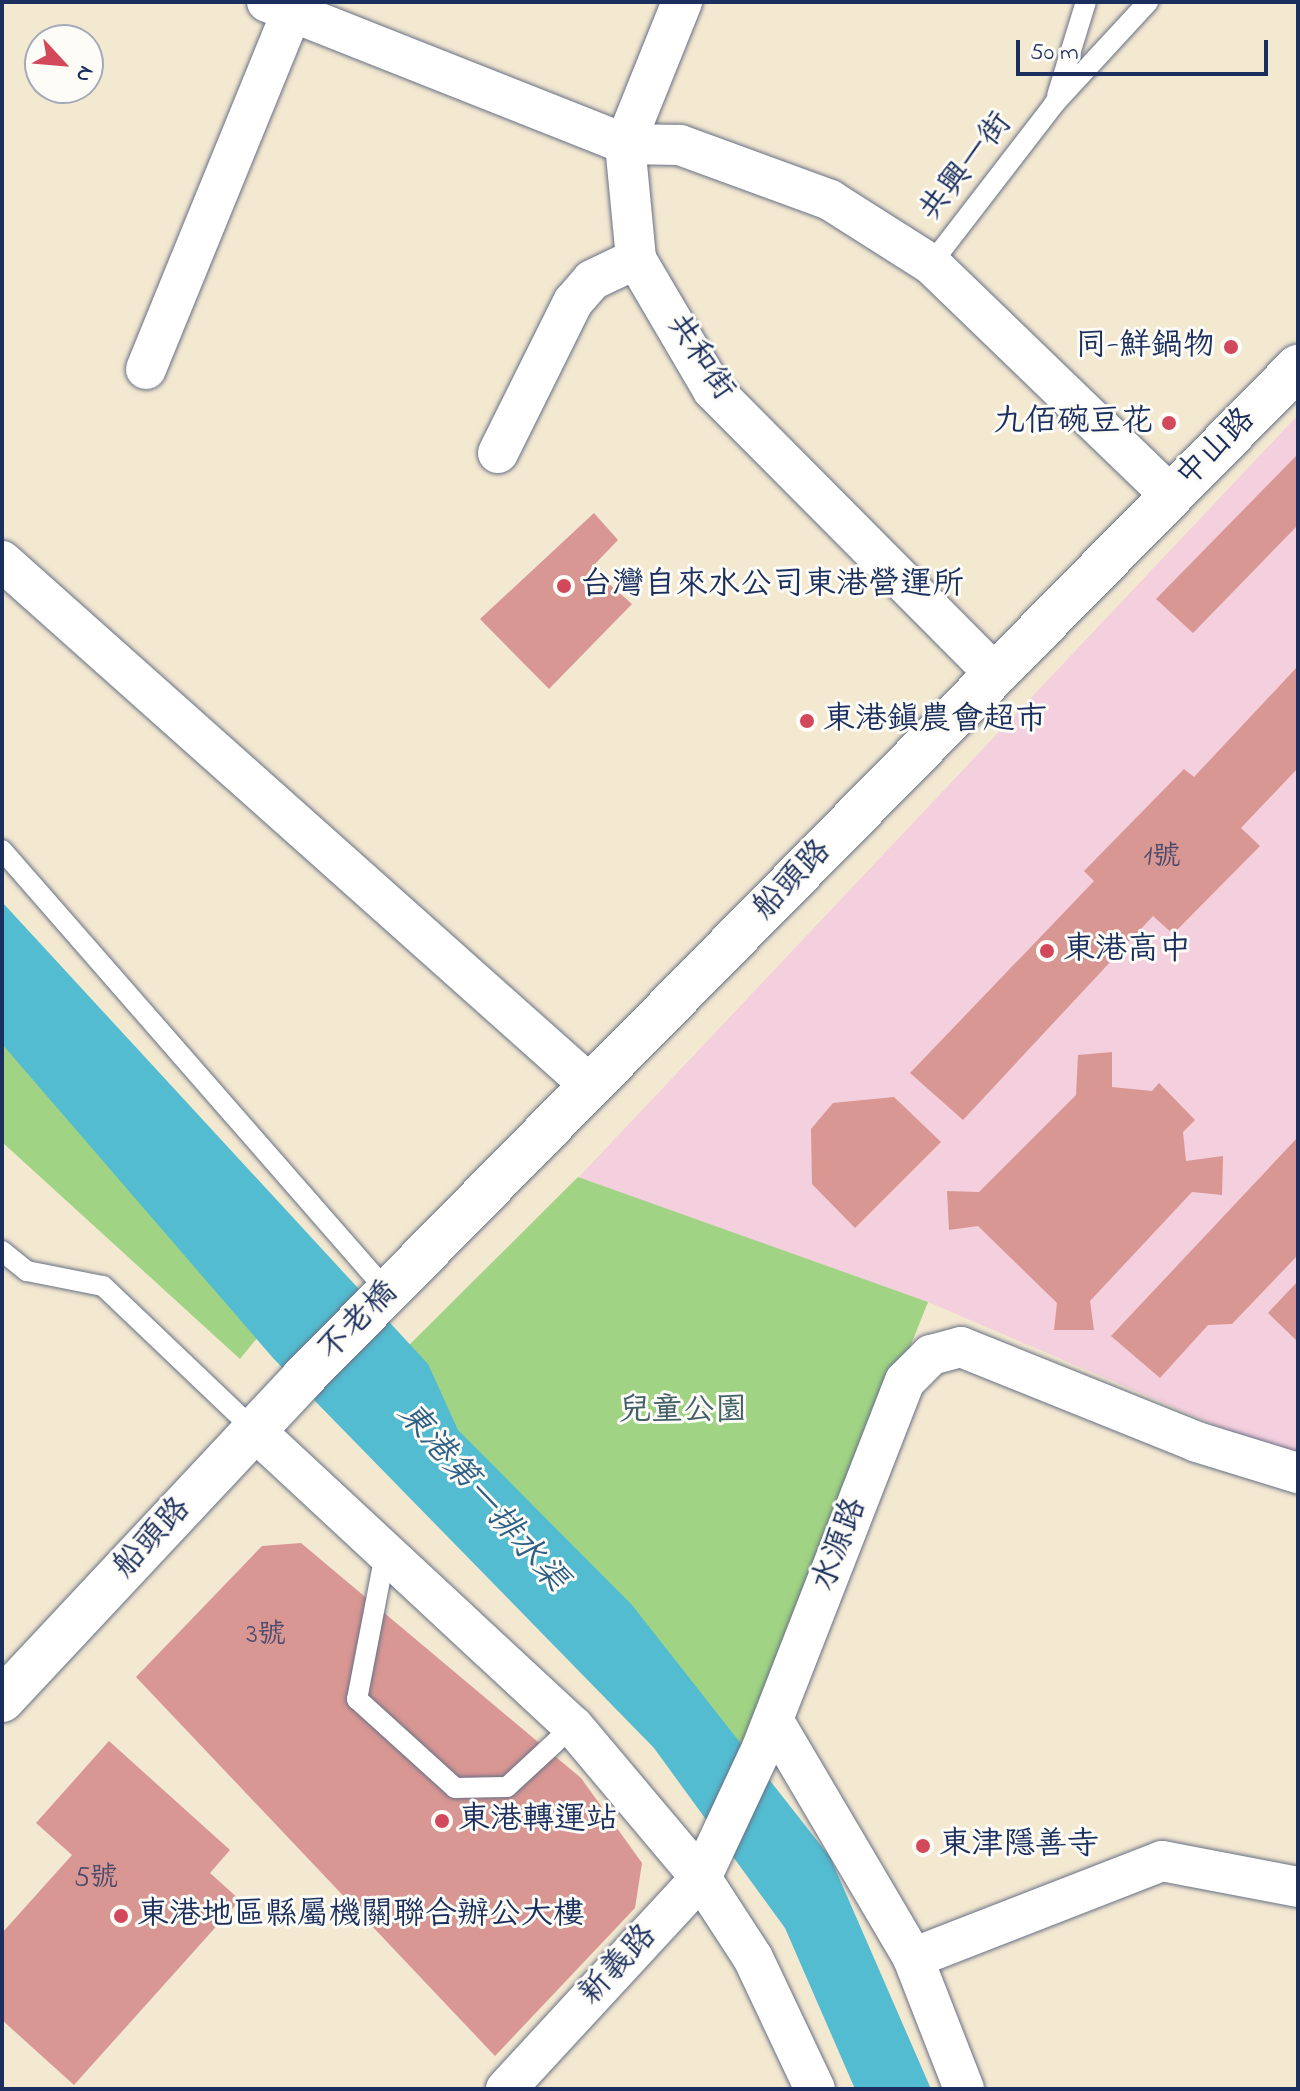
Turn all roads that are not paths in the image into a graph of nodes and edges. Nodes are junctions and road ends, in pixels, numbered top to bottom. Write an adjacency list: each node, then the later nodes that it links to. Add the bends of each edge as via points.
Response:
1 (682, 2): 6 (street, 共和街)
2 (1086, 2): 5 (lane)
3 (1148, 2): 5 (lane, 共興一街)
4 (285, 6): 6 (street); 10 (street)
5 (1054, 104): 8 (lane, 共興一街)
6 (625, 144): 7 (street, 共和街); 8 (street, via 680,145 758,169 830,200)
7 (636, 259): 11 (street, via 592,280 573,302); 14 (street, 共和街, via 713,390)
8 (931, 264): 12 (street)
9 (1298, 367): 12 (main road, 中山路)
10 (146, 369)
11 (498, 453)
12 (1171, 496): 14 (main road, 船頭路)
13 (2, 561): 16 (street)
14 (995, 674): 16 (main road, 船頭路)
15 (2, 850): 18 (lane)
16 (591, 1086): 18 (main road, 船頭路)
17 (2, 1251): 20 (lane, via 27,1271 103,1286)
18 (402, 1279): 19 (main road, 不老橋)
19 (303, 1378): 20 (main road, 船頭路)
20 (255, 1431): 22 (street); 23 (main road, 船頭路)
21 (1298, 1473): 25 (street, 水源路, via 1197,1442 961,1347 931,1355 905,1381)
22 (385, 1554): 24 (street); 24 (lane, via 357,1699 455,1788 507,1787)
23 (2, 1700)
24 (573, 1726): 27 (street)
25 (767, 1735): 26 (street, 水源路); 29 (street)
26 (721, 1836): 27 (street, 新義路)
27 (701, 1878): 30 (street, 新義路); 31 (street, via 753,1958)
28 (1298, 1887): 29 (street, via 1162,1861)
29 (913, 1958): 32 (street)
30 (506, 2089)
31 (815, 2089)
32 (964, 2089)

